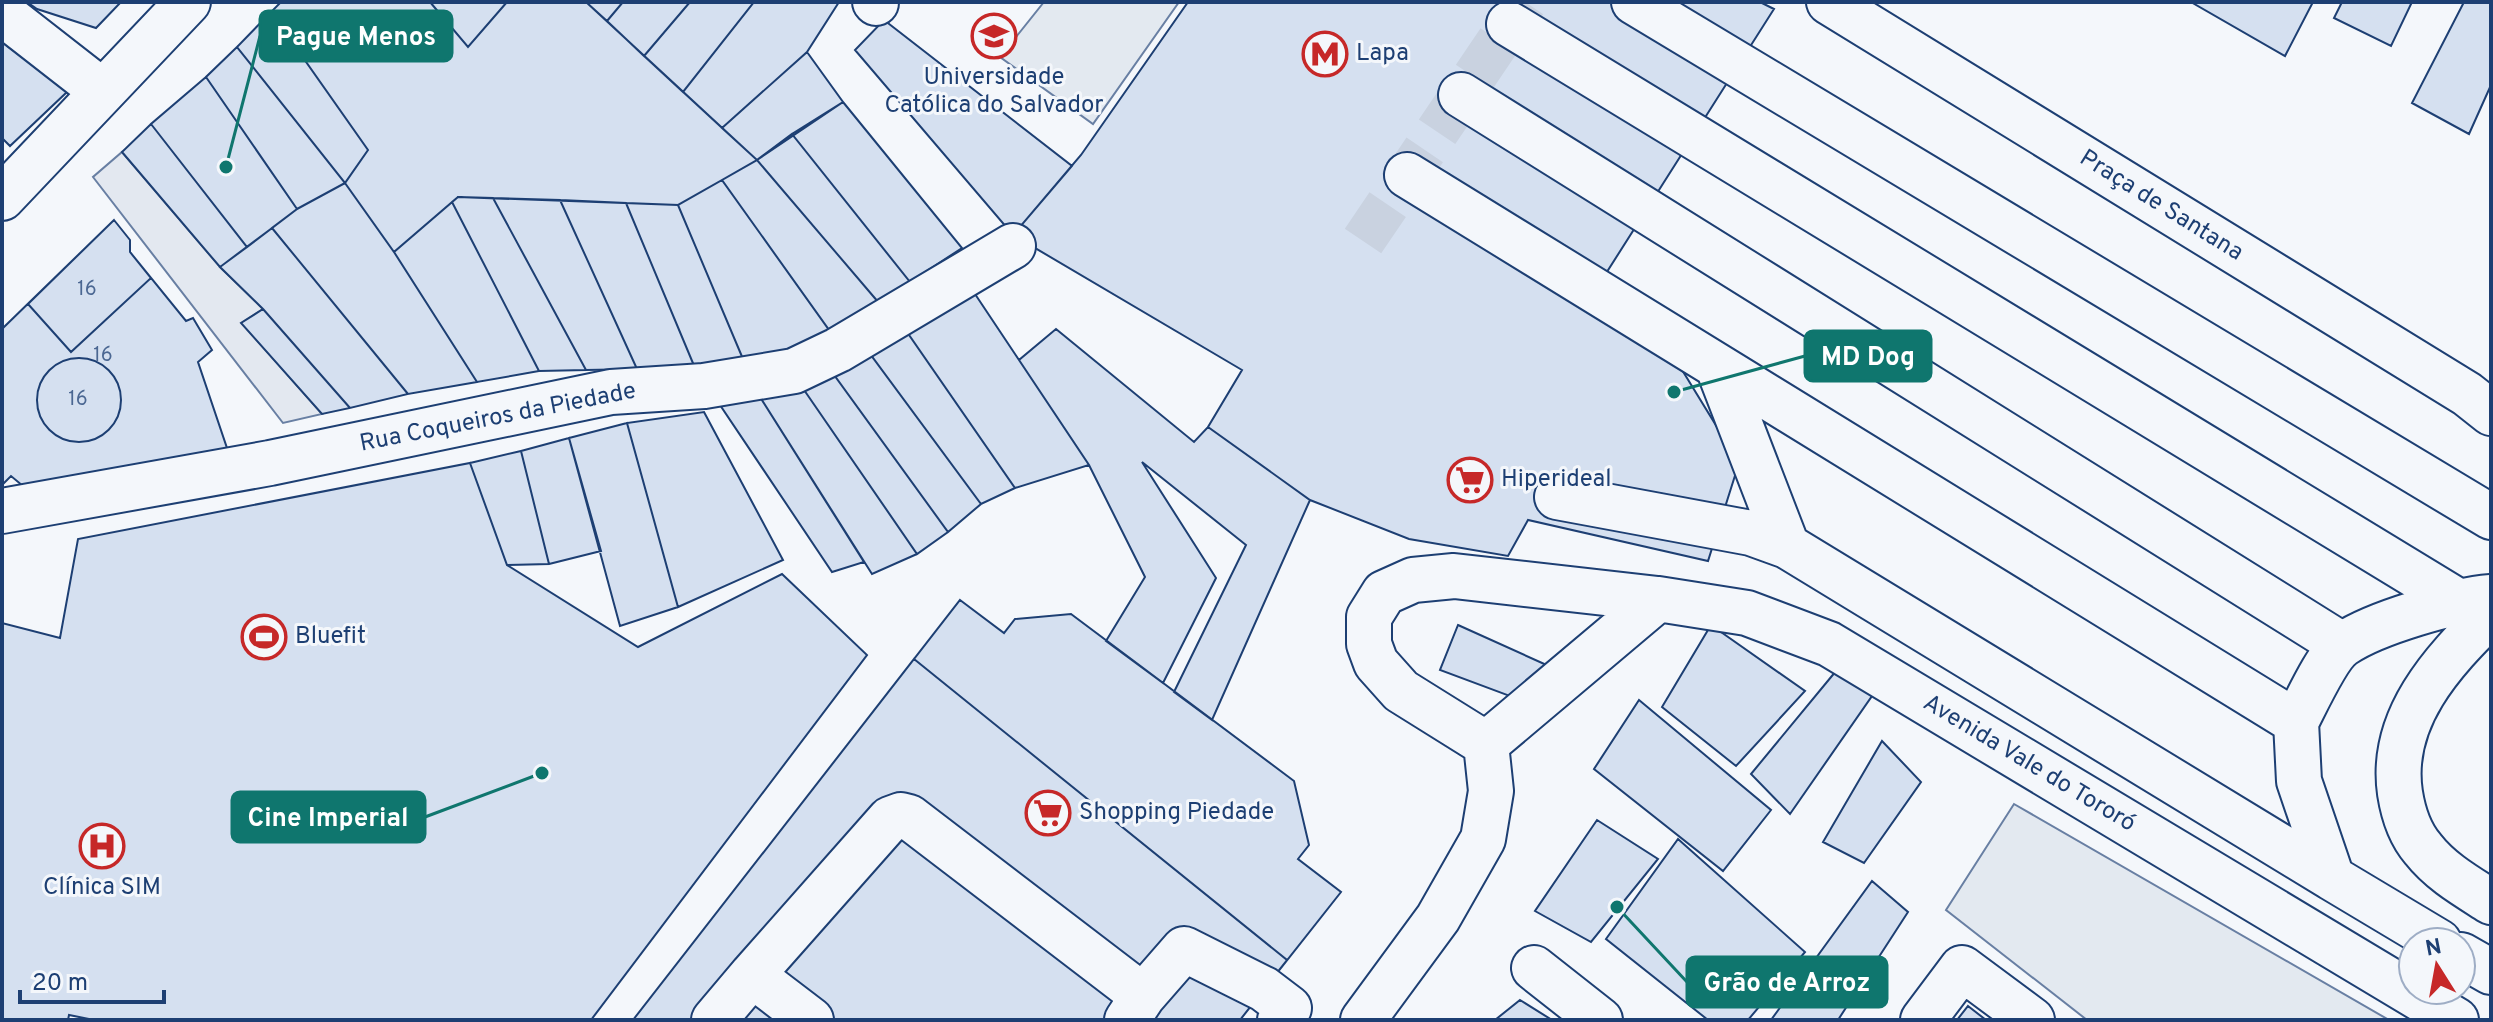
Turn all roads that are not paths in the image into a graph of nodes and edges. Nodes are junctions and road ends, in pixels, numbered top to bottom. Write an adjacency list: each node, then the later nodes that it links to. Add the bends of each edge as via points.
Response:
1 (188, 2): 6 (street)
2 (1634, 2): 15 (street)
3 (1829, 2): 12 (street, Praça de Santana)
4 (2, 13): 6 (street)
5 (1509, 24): 18 (street)
6 (102, 91): 9 (street)
7 (1461, 95): 19 (street)
8 (1407, 175): 11 (street)
9 (2, 198)
10 (1013, 246): 14 (street, Rua Coqueiros da Piedade, via 794,371 704,386 611,392 270,463)
11 (1718, 367): 16 (street); 20 (street)
12 (2491, 413)
13 (1557, 497): 16 (street, via 1751,533)
14 (2, 511)
15 (2491, 517)
16 (1787, 546): 22 (street)
17 (1658, 599): 21 (street); 21 (street, Avenida Vale do Tororó, via 1454,576 1413,580 1384,593 1369,617 1369,644 1376,663 1401,691); 26 (street, Avenida Vale do Tororó, via 1747,613 1829,644)
18 (2482, 603): 19 (street, via 2391,623); 23 (street, via 2406,724 2397,770 2403,812 2422,848 2452,878)
19 (2342, 645): 20 (street)
20 (2296, 722): 22 (street, via 2299,781)
21 (1486, 744): 32 (street, via 1491,791 1483,839 1438,918)
22 (2332, 878): 24 (street)
23 (2491, 902)
24 (2412, 926)
25 (1534, 968): 33 (street)
26 (2382, 974): 36 (street, Avenida Vale do Tororó); 37 (street, Avenida Vale do Tororó)
27 (752, 975): 28 (street, via 890,819 901,815); 29 (street); 30 (street)
28 (1135, 1008): 31 (street, via 1180,950 1188,949 1289,1008)
29 (714, 1020)
30 (811, 1020)
31 (1280, 1020)
32 (1363, 1020)
33 (1600, 1020)
34 (1923, 1020): 35 (street, via 1962,968)
35 (2032, 1020)
36 (2426, 1020)
37 (2456, 1020)

